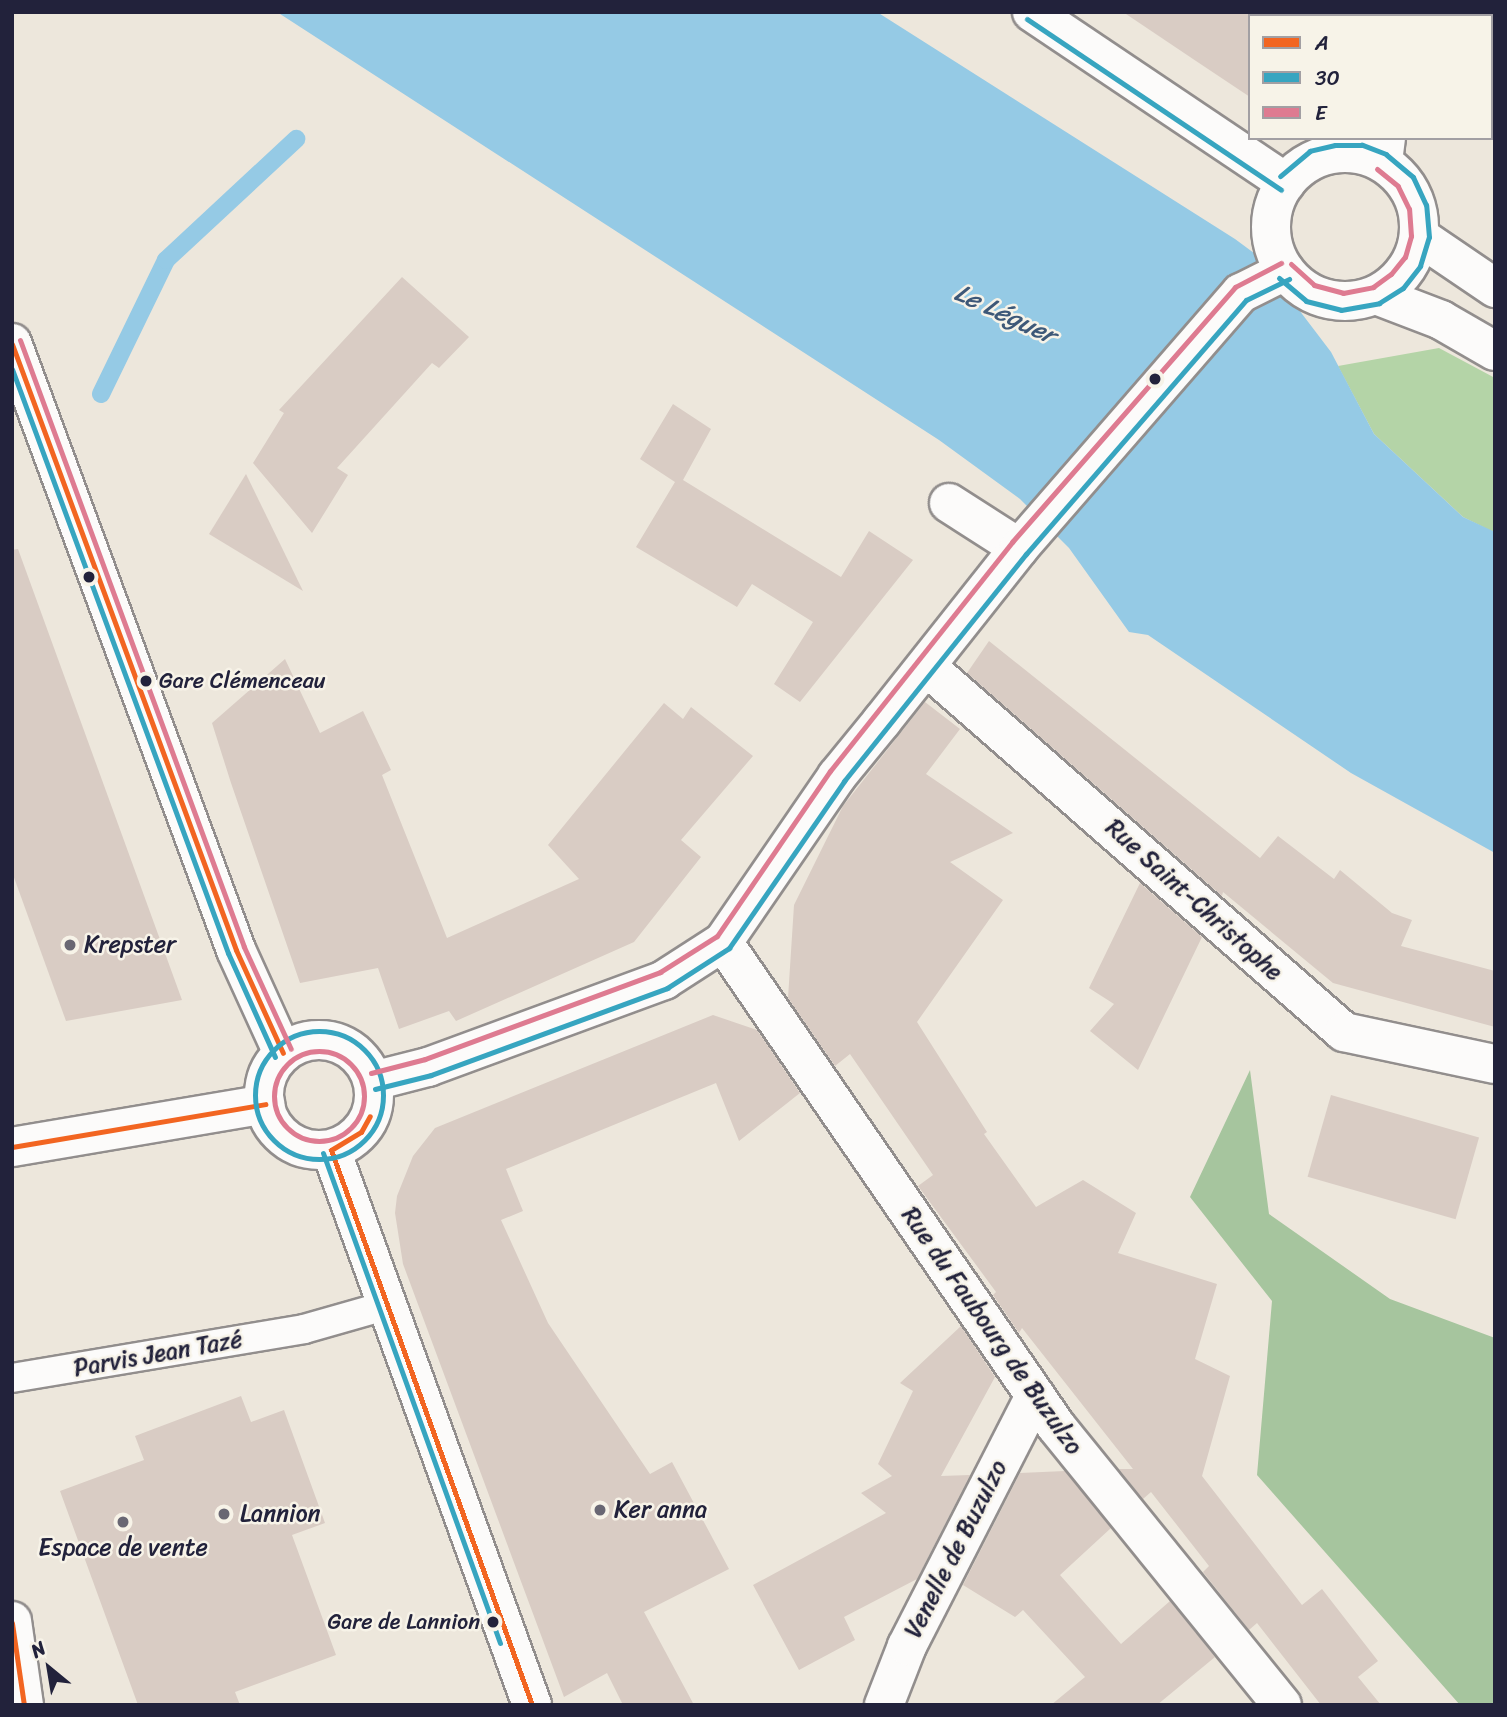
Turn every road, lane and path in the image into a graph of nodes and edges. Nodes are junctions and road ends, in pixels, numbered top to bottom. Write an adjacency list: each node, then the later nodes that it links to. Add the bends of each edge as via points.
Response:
1 (1032, 12): 3 (street)
2 (1385, 150): 3 (street, via 1314,159); 4 (street, via 1418,207)
3 (1286, 183): 5 (street, via 1273,200 1270,222 1273,246)
4 (1420, 237): 6 (street); 7 (street, via 1413,261 1397,281)
5 (1285, 271): 7 (street, via 1310,293 1343,302); 11 (street, via 1241,293)
6 (1495, 288)
7 (1376, 295): 9 (street, via 1441,320)
8 (12, 342): 14 (street, via 236,950)
9 (1495, 351)
10 (949, 503): 11 (street)
11 (1019, 548): 12 (street)
12 (927, 667): 13 (street, via 837,775); 15 (street, Rue Saint-Christophe, via 1344,1032)
13 (723, 942): 16 (street, via 663,980 428,1067); 22 (street, Rue du Faubourg de Buzulzo)
14 (283, 1053): 16 (street, via 317,1040 336,1043 366,1065); 17 (street, via 265,1085)
15 (1495, 1064)
16 (373, 1081): 19 (street, via 370,1116 361,1132)
17 (265, 1104): 18 (street); 19 (street, via 275,1128 295,1145)
18 (12, 1147)
19 (331, 1150): 20 (street)
20 (385, 1306): 21 (lane, Parvis Jean Tazé, via 304,1329); 25 (street)
21 (12, 1378)
22 (1035, 1396): 26 (street, Venelle de Buzulzo, via 907,1646); 27 (street, Rue du Faubourg de Buzulzo)
23 (12, 1620): 24 (street)
24 (24, 1705)
25 (533, 1705)
26 (884, 1705)
27 (1282, 1705)

